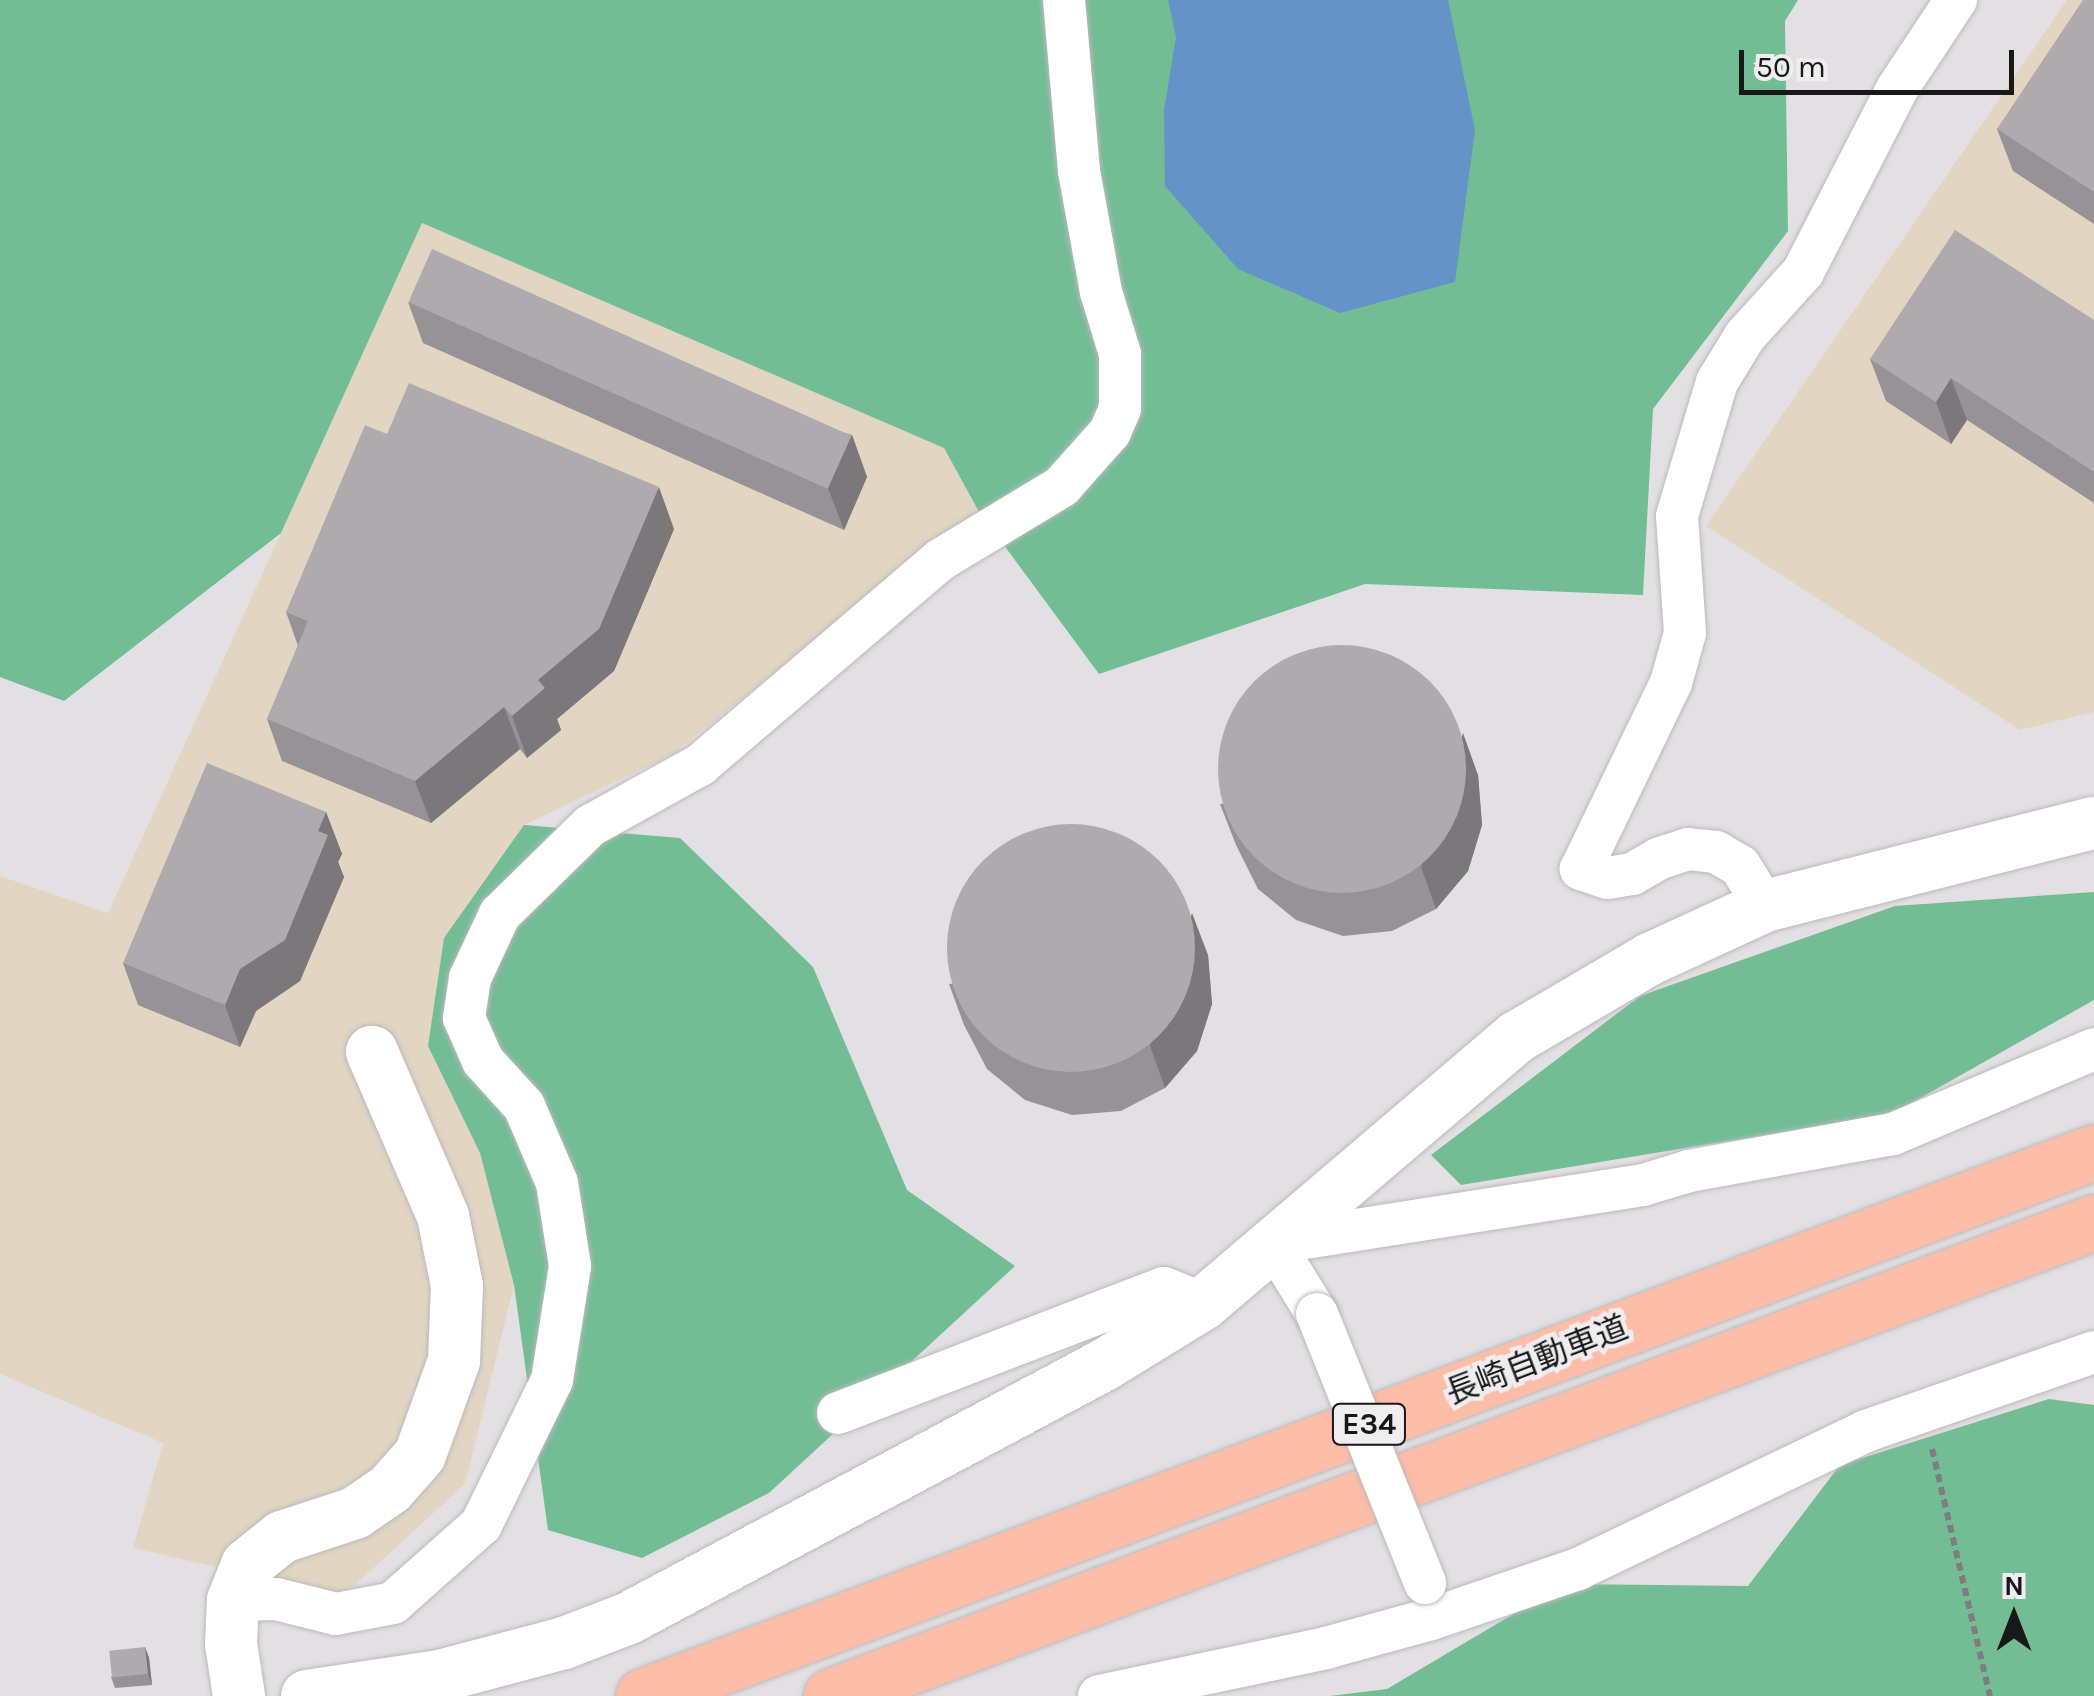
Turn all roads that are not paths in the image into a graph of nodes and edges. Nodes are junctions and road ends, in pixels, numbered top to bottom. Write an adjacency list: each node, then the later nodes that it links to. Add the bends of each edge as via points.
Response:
1 (1064, 0): 13 (street, via 1078,172 1120,354 1120,409 1110,432 1062,486 940,560 700,765 590,826 500,914 470,978 464,1018 484,1061 524,1106 557,1183 570,1266 552,1380 481,1525 393,1603 336,1614 276,1599)
2 (1956, 0): 4 (street, via 1897,89 1803,272 1745,336 1717,382 1677,516 1685,633 1671,683 1581,869 1607,878 1688,849 1716,852 1740,866)
3 (2094, 823): 4 (street)
4 (1765, 906): 9 (street, via 1650,959 1517,1037)
5 (2094, 1049): 9 (street, via 1894,1134 1643,1185)
6 (372, 1052): 13 (street, via 443,1216 457,1286 454,1362 420,1455 390,1489 355,1513 282,1536 248,1565)
7 (2094, 1152): 17 (highway, 長崎自動車道 / E34)
8 (2094, 1222): 18 (highway, 長崎自動車道 / E34)
9 (1273, 1243): 10 (street); 14 (street, bridge, via 1317,1314)
10 (1203, 1304): 12 (street, via 1164,1288); 16 (street, via 1104,1364 629,1618 440,1676)
11 (2094, 1352): 14 (street, via 1866,1431 1578,1569)
12 (838, 1413)
13 (232, 1600): 15 (street, via 230,1644)
14 (1428, 1601): 19 (street, via 1326,1648)
15 (239, 1696)
16 (307, 1696)
17 (643, 1696)
18 (832, 1696)
19 (1099, 1696)

